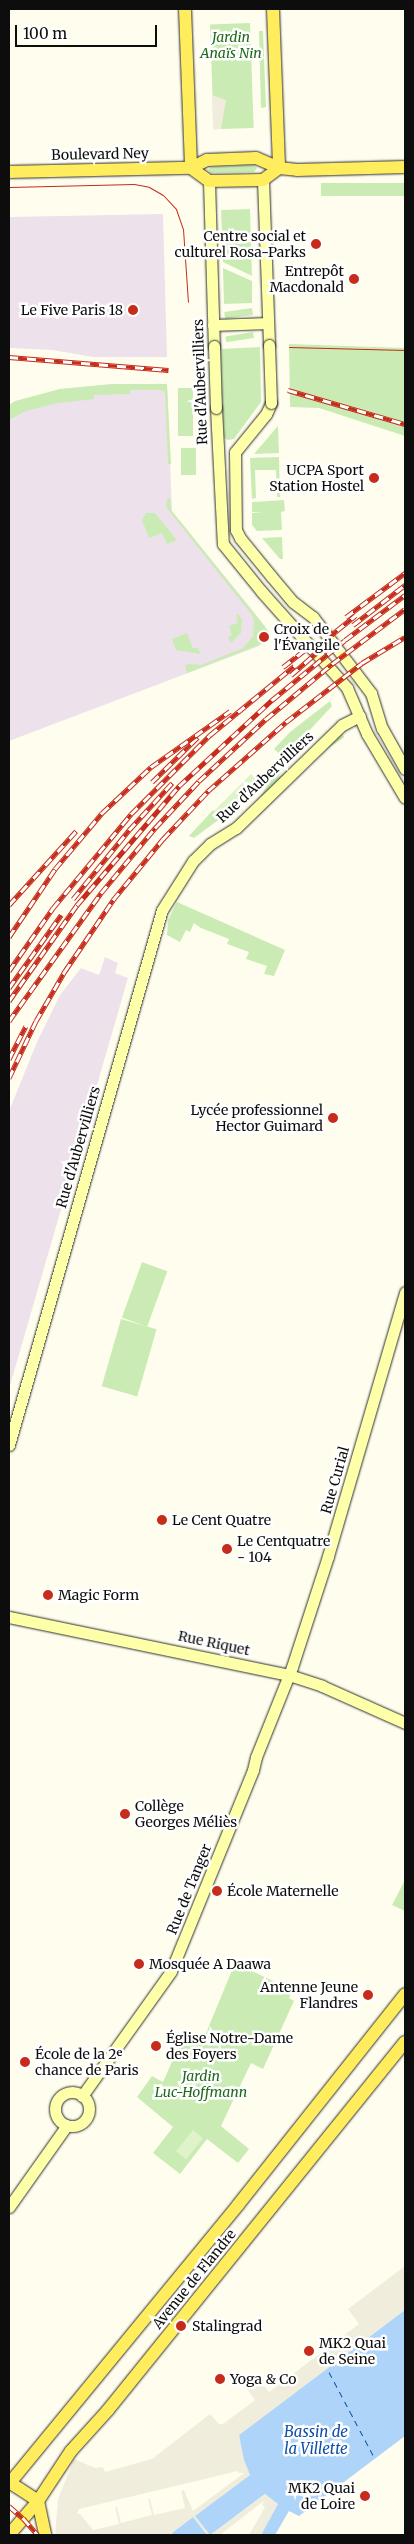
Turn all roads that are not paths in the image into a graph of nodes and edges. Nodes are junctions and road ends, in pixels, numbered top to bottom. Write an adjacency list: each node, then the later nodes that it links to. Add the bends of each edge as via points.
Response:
1 (185, 9): 4 (main road)
2 (273, 9): 5 (main road)
3 (405, 167): 5 (main road, Boulevard Ney)
4 (191, 168): 5 (main road, Boulevard Ney, via 207,160 256,158); 6 (main road, Boulevard Ney); 8 (main road)
5 (279, 168): 7 (main road)
6 (9, 172)
7 (263, 180): 8 (main road); 9 (street)
8 (208, 182): 10 (street, Rue d'Aubervilliers)
9 (268, 323): 10 (street); 12 (street, bridge, via 271,402 266,414 235,452 236,530 293,602 313,617 371,693 382,728)
10 (213, 325): 11 (street, Rue d'Aubervilliers, bridge, via 223,544 347,688)
11 (360, 716): 13 (street, via 367,734); 15 (street, Rue d'Aubervilliers, via 342,726 236,828 210,844 193,861 162,910)
12 (405, 769)
13 (405, 798)
14 (405, 1292): 17 (street, Rue Curial, via 341,1515)
15 (9, 1445)
16 (9, 1617): 17 (street, Rue Riquet)
17 (289, 1675): 18 (street, Rue Riquet); 21 (street, Rue de Tanger, via 171,1971)
18 (405, 1723)
19 (405, 1994): 24 (main road, Avenue de Flandre, via 238,2205)
20 (405, 2042): 25 (main road, Avenue de Flandre, via 108,2410 71,2451)
21 (82, 2096): 22 (street, via 89,2110 86,2118 74,2126); 22 (street, via 71,2092 56,2101 55,2114)
22 (67, 2126): 23 (street)
23 (9, 2207)
24 (9, 2483): 25 (main road)
25 (38, 2501): 26 (main road, Avenue de Flandre); 27 (main road)
26 (9, 2535)
27 (45, 2535)

